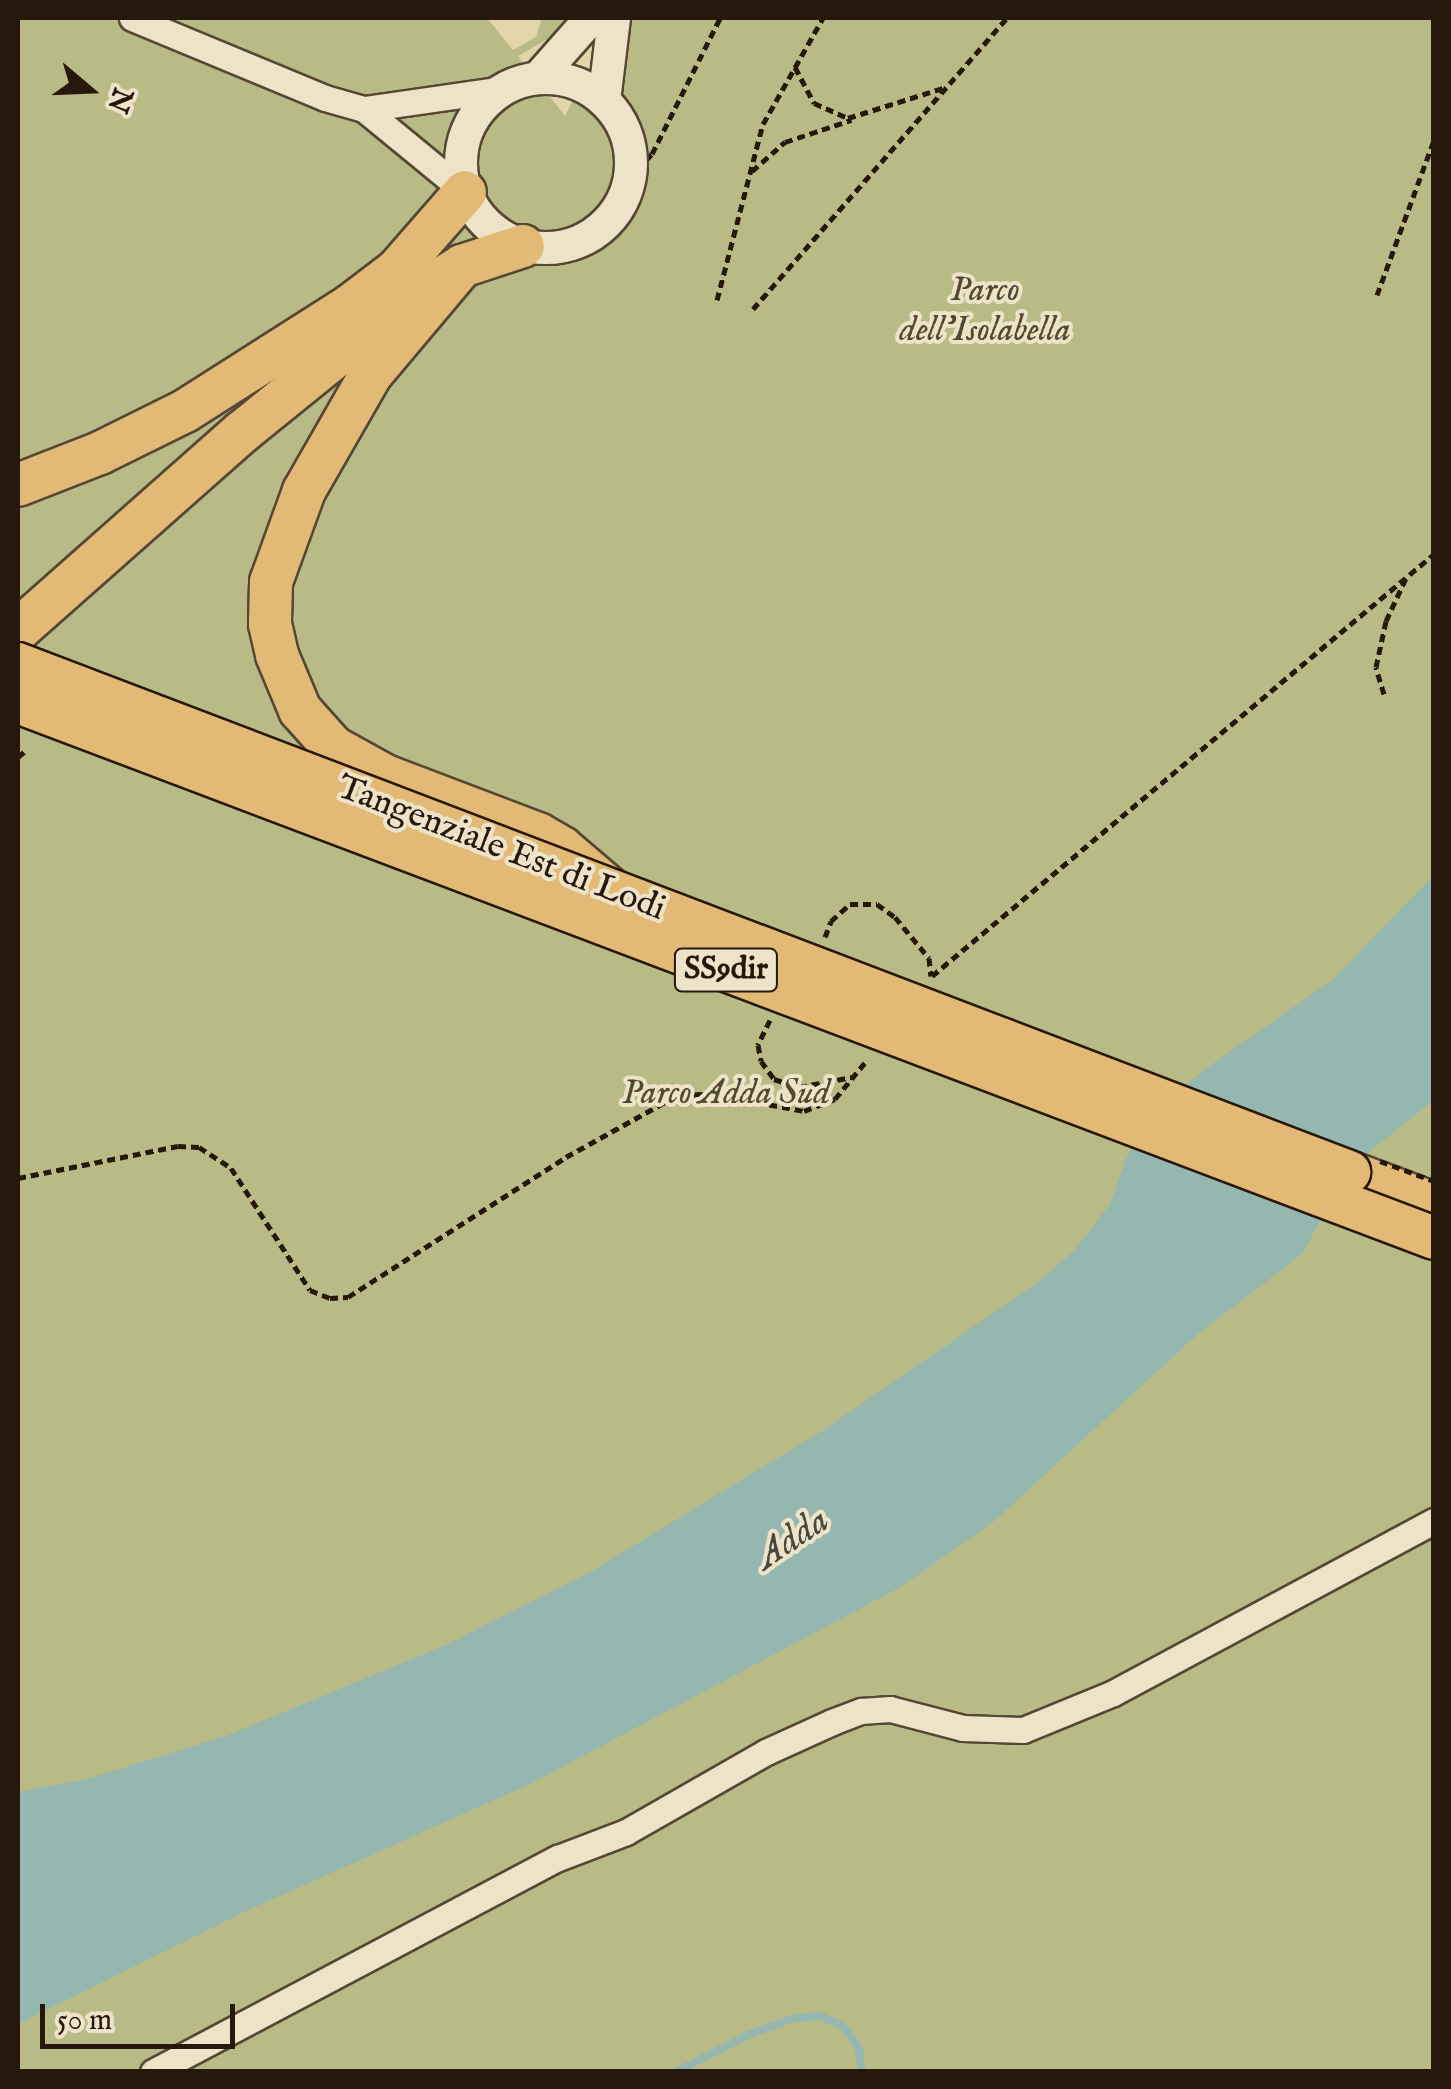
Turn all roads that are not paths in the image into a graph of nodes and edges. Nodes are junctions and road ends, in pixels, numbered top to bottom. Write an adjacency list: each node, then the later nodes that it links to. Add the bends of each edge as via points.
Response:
1 (132, 18): 7 (street)
2 (591, 18): 4 (street)
3 (614, 18): 6 (street)
4 (538, 78): 5 (street); 6 (street, via 562,79)
5 (504, 89): 7 (street); 8 (street, via 466,133 460,162)
6 (604, 101): 9 (street, via 622,124 630,151 619,206 602,228 578,242)
7 (364, 108): 8 (street)
8 (466, 192): 9 (street, via 478,216); 10 (highway)
9 (523, 246): 11 (highway)
10 (401, 266): 12 (highway); 13 (highway, via 185,411 100,454)
11 (462, 266): 12 (highway, via 399,306); 17 (highway, via 409,324 334,433 284,538 271,582 270,624 288,686 334,747 384,776 562,848)
12 (242, 432): 14 (highway)
13 (18, 484)
14 (18, 630)
15 (18, 664): 17 (highway, Tangenziale Est di Lodi / SS9dir, bridge)
16 (18, 702): 19 (highway, Tangenziale Est di Lodi / SS9dir, bridge)
17 (613, 891): 18 (highway, Tangenziale Est di Lodi / SS9dir, bridge)
18 (1434, 1204)
19 (1434, 1238)
20 (1434, 1521): 21 (street, via 1113,1692 1022,1730 964,1728 890,1708 832,1722)
21 (153, 2072)

